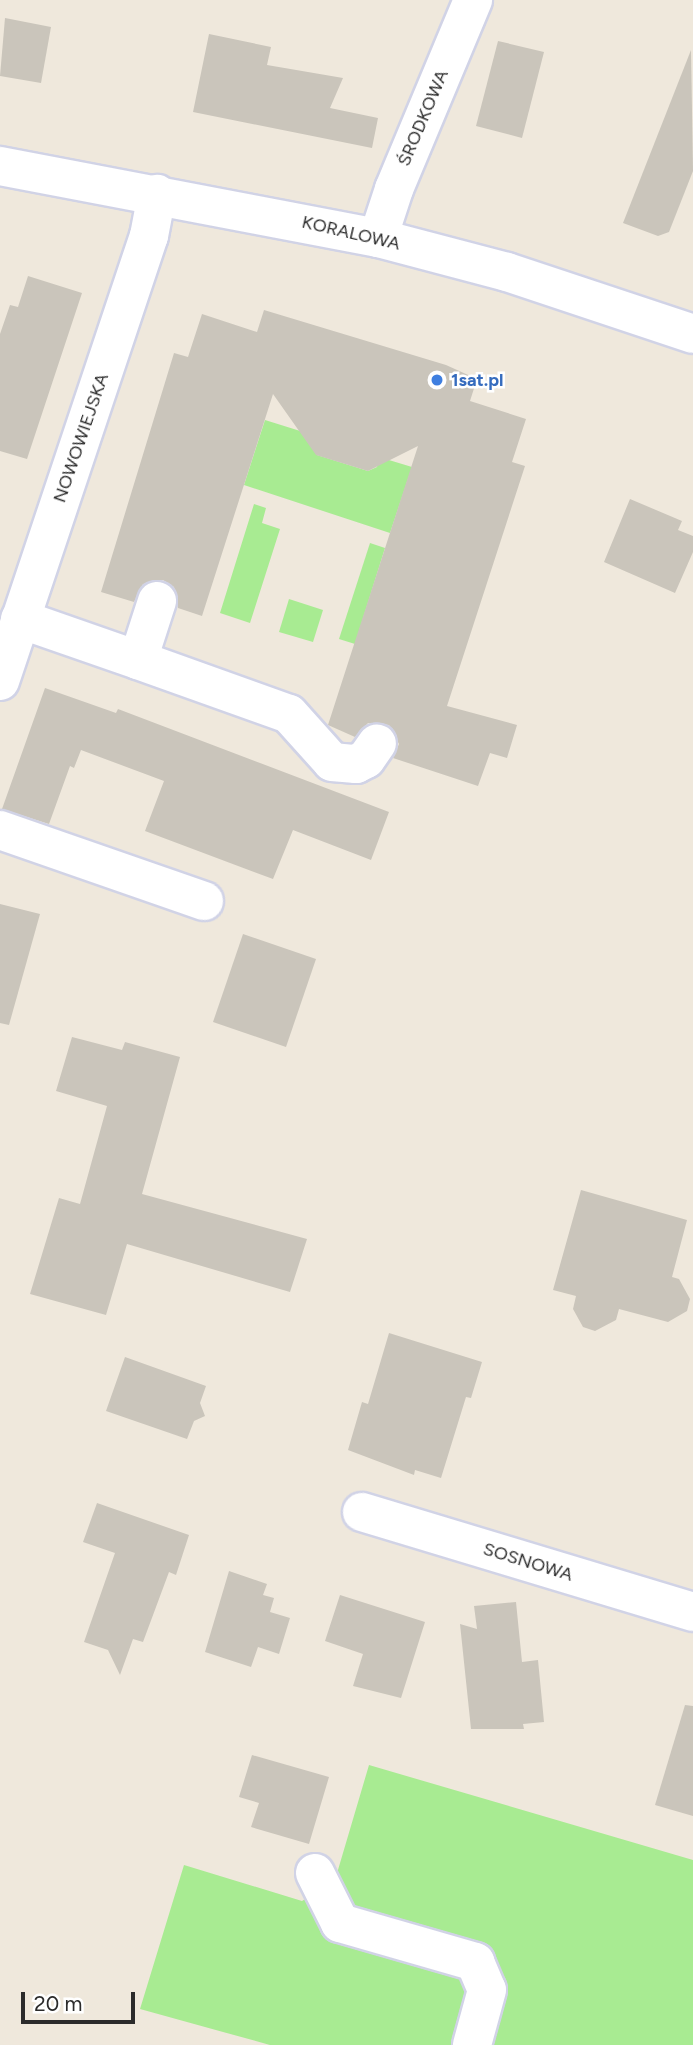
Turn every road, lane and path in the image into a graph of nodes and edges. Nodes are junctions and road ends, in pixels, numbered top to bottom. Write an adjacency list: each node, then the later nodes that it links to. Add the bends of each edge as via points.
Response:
1 (473, 0): 4 (street, ŚRODKOWA)
2 (0, 166): 3 (street, KORALOWA)
3 (157, 194): 4 (street, KORALOWA); 7 (street, NOWOWIEJSKA, via 149,236)
4 (378, 238): 5 (street, KORALOWA, via 507,272)
5 (693, 334)
6 (157, 601): 8 (street)
7 (20, 619): 8 (street); 9 (street, NOWOWIEJSKA)
8 (138, 660): 10 (street, via 289,714 332,762 356,764 366,759)
9 (0, 681)
10 (377, 743)
11 (0, 830): 12 (street)
12 (204, 901)
13 (362, 1512): 14 (street, SOSNOWA)
14 (693, 1612)
15 (314, 1873): 16 (street, via 340,1923 475,1962 487,1990)
16 (472, 2045)

